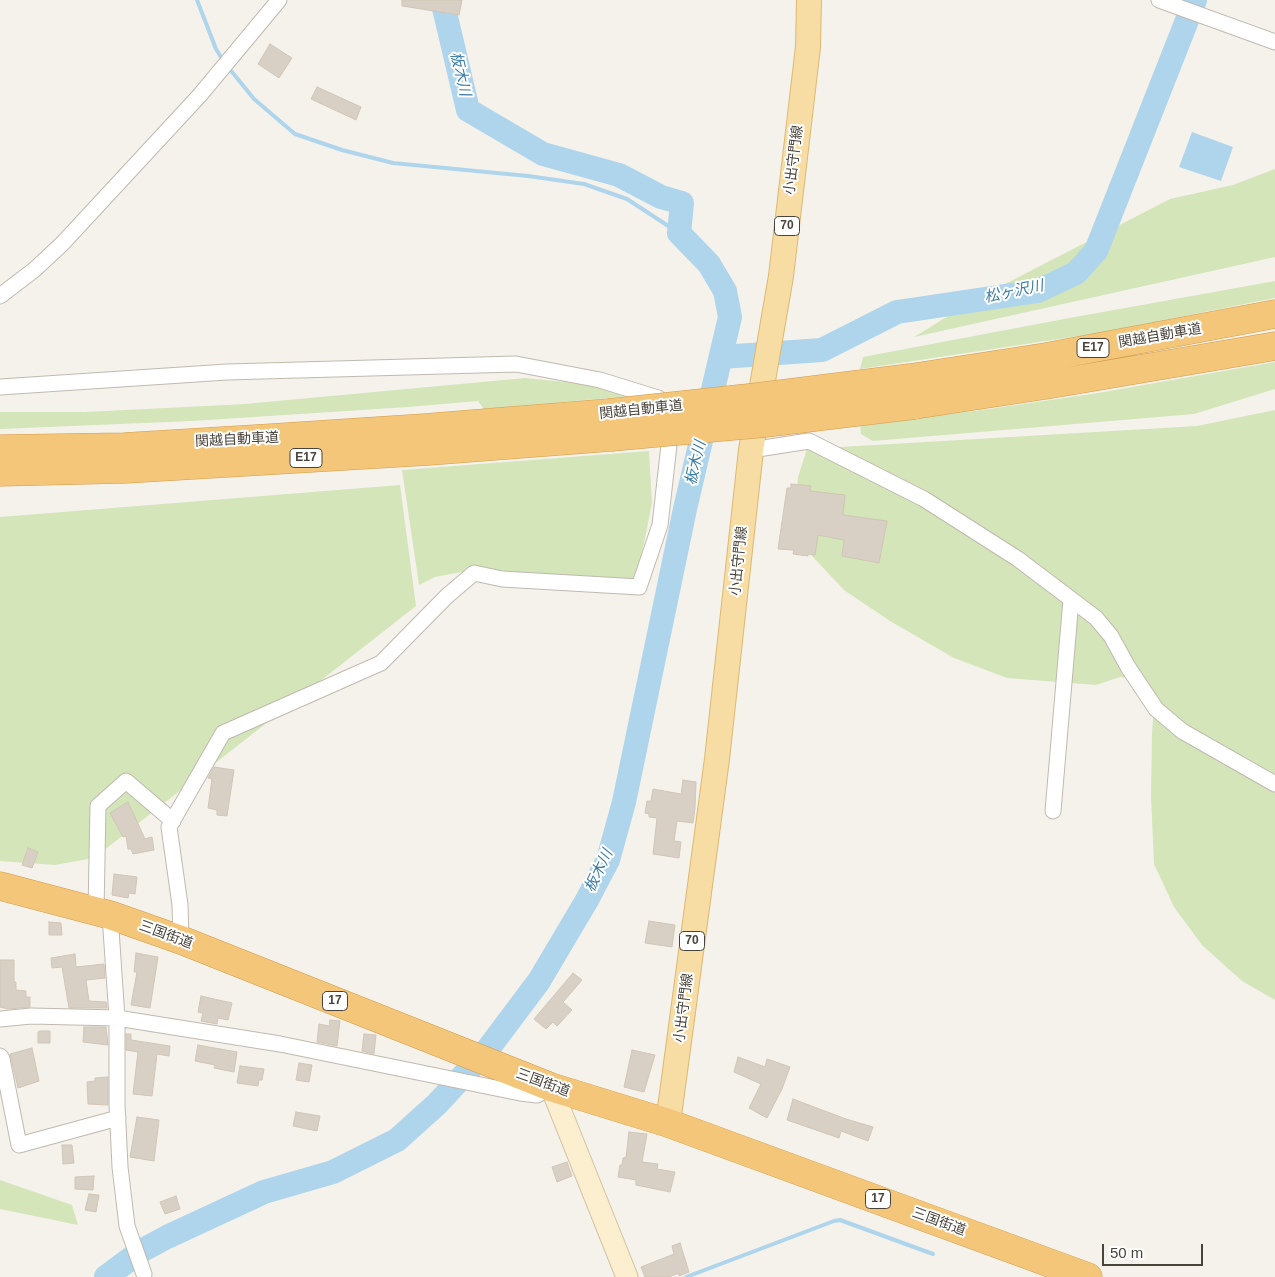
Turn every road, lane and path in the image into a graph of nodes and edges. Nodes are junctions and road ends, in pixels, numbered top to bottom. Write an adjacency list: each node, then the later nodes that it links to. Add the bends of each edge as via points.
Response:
1 (279, 0): 5 (street, via 200,95 62,244)
2 (808, 0): 11 (main road, 小出守門線 / 70, via 808,47 781,276)
3 (1159, 0): 4 (street)
4 (1275, 42)
5 (0, 296)
6 (1275, 314): 9 (highway, 関越自動車道 / E17, bridge, via 1046,357 758,398)
7 (1275, 346): 9 (highway, 関越自動車道 / E17, bridge, via 914,405 765,423)
8 (0, 387): 16 (street, via 227,372 516,364 600,380 658,398 670,436 660,525 639,587 502,579 474,573 446,596 381,663 223,733)
9 (610, 425): 10 (highway, 関越自動車道 / E17, via 424,428 124,446); 12 (highway, 関越自動車道 / E17, via 429,451)
10 (0, 449)
11 (751, 450): 13 (street, via 809,441 924,499 1018,559); 25 (main road, 小出守門線 / 70, via 717,759)
12 (0, 472)
13 (1071, 600): 14 (street, via 1096,618 1111,636 1156,709 1182,730); 15 (street)
14 (1275, 784)
15 (1053, 811)
16 (173, 821): 18 (street, via 126,781 98,806); 19 (street, via 169,827 180,905)
17 (0, 886): 18 (highway, 三国街道 / 17)
18 (103, 913): 19 (highway, 三国街道 / 17); 20 (street)
19 (181, 940): 23 (highway, 三国街道 / 17)
20 (117, 1018): 21 (street, via 31,1016); 23 (street, via 280,1044 520,1093 537,1095); 24 (street)
21 (0, 1019)
22 (0, 1056): 24 (street, via 19,1145)
23 (551, 1087): 25 (highway, 三国街道 / 17); 27 (street)
24 (118, 1118): 26 (street, via 127,1226)
25 (668, 1123): 28 (highway, 三国街道 / 17)
26 (144, 1274)
27 (627, 1277)
28 (1088, 1277)

